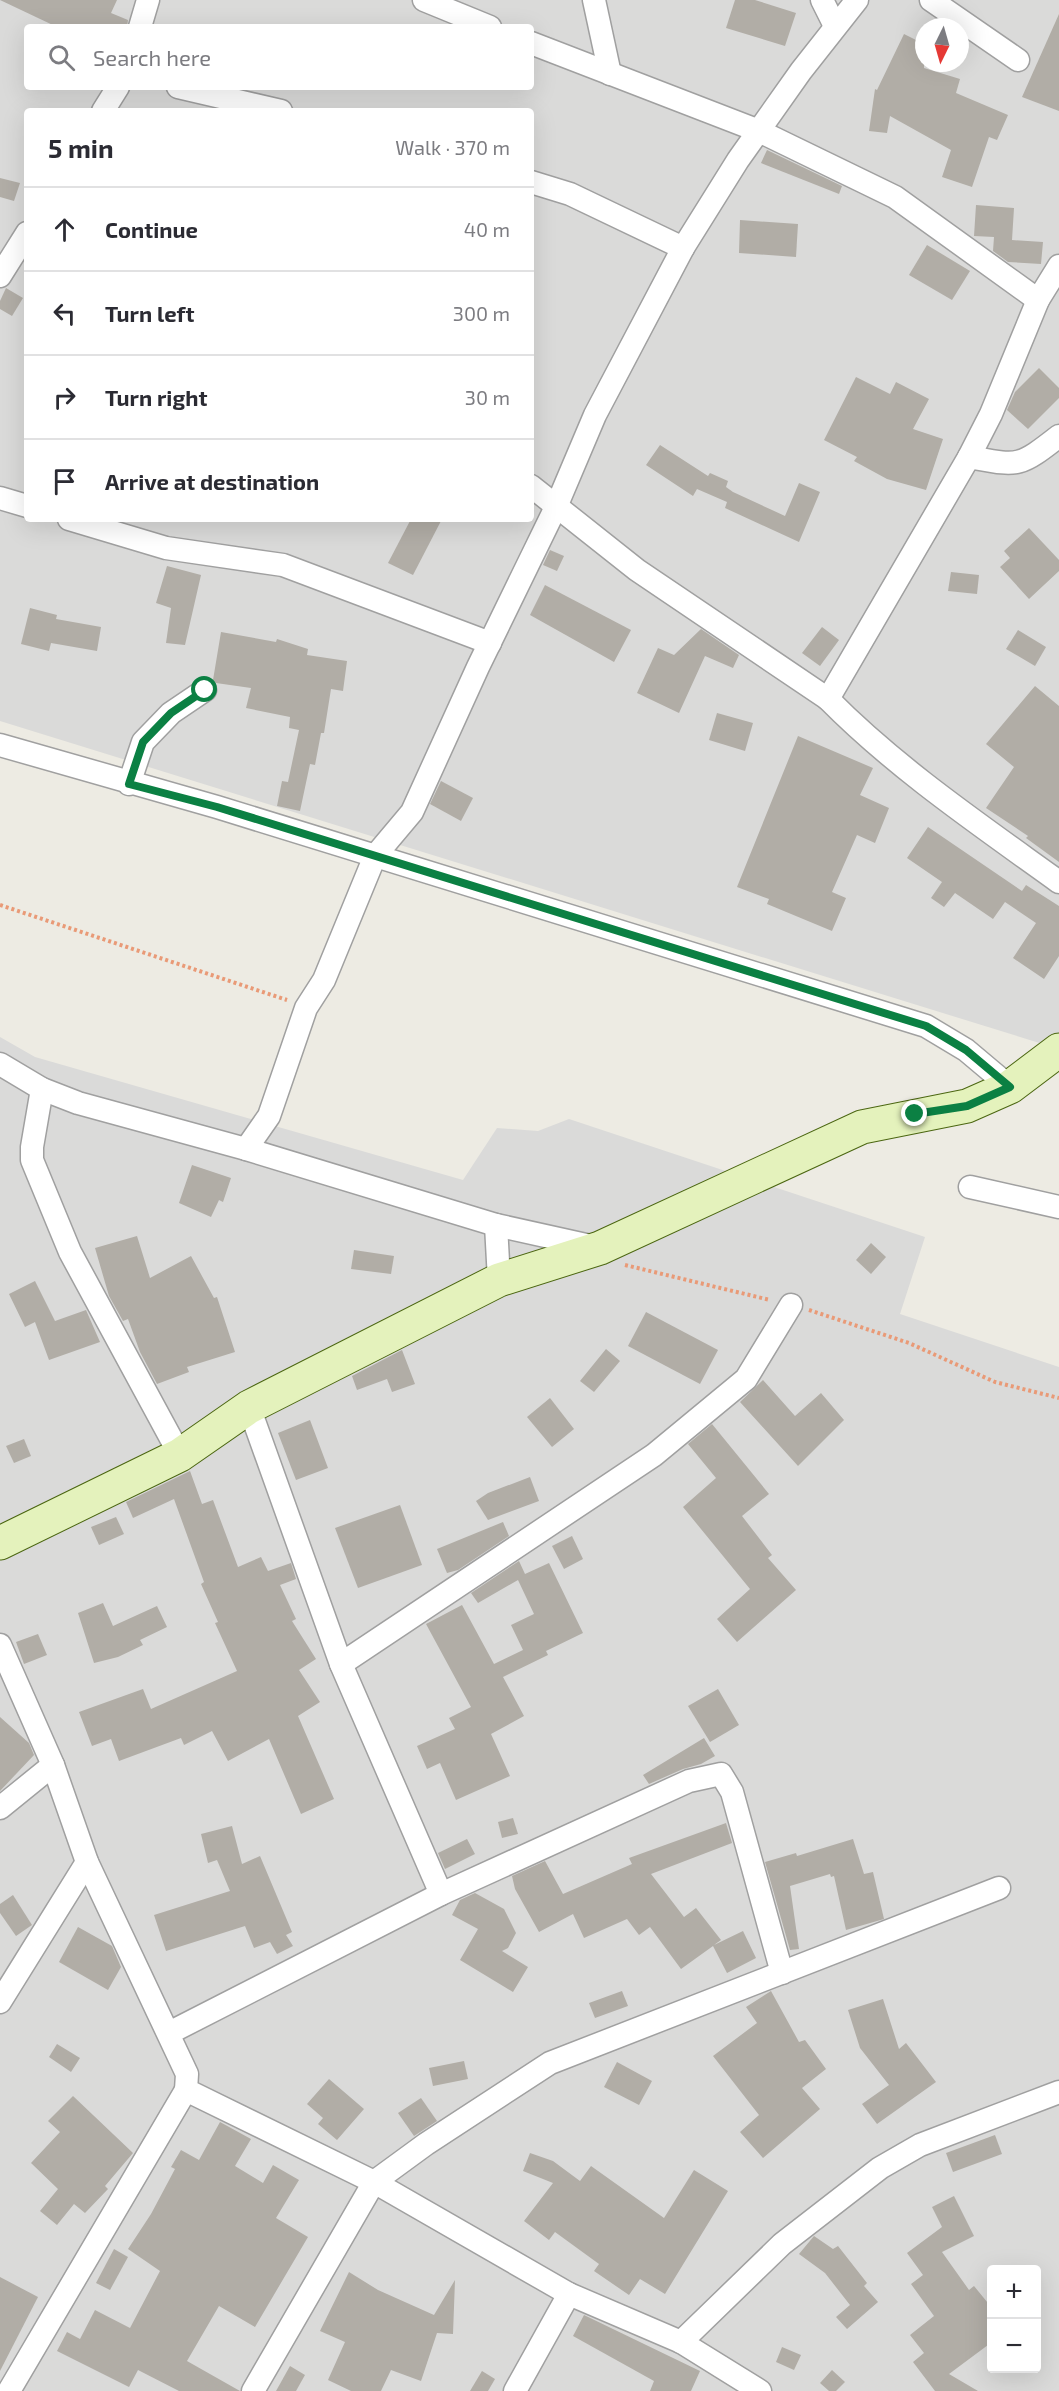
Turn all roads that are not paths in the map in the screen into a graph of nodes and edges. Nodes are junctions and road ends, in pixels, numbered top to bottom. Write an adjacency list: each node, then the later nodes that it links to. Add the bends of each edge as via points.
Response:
1 (148, 0): 7 (street)
2 (424, 0): 8 (street)
3 (594, 0): 12 (street)
4 (822, 0): 9 (street)
5 (857, 0): 9 (street)
6 (931, 0): 11 (street)
7 (141, 24)
8 (483, 24)
9 (835, 26): 17 (street)
10 (534, 44): 12 (street)
11 (1018, 60)
12 (610, 74): 17 (street)
13 (116, 90): 15 (street)
14 (191, 90): 16 (street)
15 (105, 108)
16 (268, 108)
17 (759, 131): 20 (street); 23 (street, via 895,197)
18 (534, 183): 20 (street, via 570,194)
19 (24, 238): 22 (street)
20 (683, 248): 29 (street, via 595,415)
21 (1059, 266): 23 (street)
22 (0, 276)
23 (1038, 300): 25 (street)
24 (1059, 436): 25 (street, via 1014,465)
25 (969, 457): 33 (street)
26 (534, 489): 29 (street)
27 (0, 498): 28 (street)
28 (24, 505)
29 (556, 507): 31 (street); 33 (street, via 637,570)
30 (79, 522): 31 (street, via 166,548 283,565)
31 (490, 643): 36 (street, via 412,812)
32 (205, 690): 35 (street, via 171,713 143,742)
33 (828, 699): 37 (street, via 855,726)
34 (0, 745): 35 (street)
35 (129, 784): 36 (street)
36 (375, 856): 40 (street, via 926,1026 966,1050); 42 (street, via 324,980 306,1008 269,1116)
37 (1059, 882)
38 (1059, 1050): 40 (street)
39 (0, 1064): 41 (street)
40 (1010, 1087): 46 (street, via 967,1106 862,1126)
41 (42, 1089): 42 (street, via 78,1103); 50 (street, via 32,1160 70,1252)
42 (246, 1149): 45 (street)
43 (970, 1187): 44 (street)
44 (1059, 1207)
45 (496, 1225): 46 (street); 47 (street)
46 (600, 1248): 47 (street)
47 (499, 1280): 49 (street)
48 (791, 1305): 53 (street, via 746,1379 654,1455)
49 (249, 1407): 50 (street); 53 (street)
50 (180, 1455): 51 (street)
51 (0, 1543)
52 (0, 1645): 54 (street)
53 (341, 1664): 58 (street)
54 (53, 1765): 55 (street); 56 (street)
55 (0, 1808)
56 (87, 1862): 60 (street); 61 (street)
57 (999, 1888): 59 (street)
58 (441, 1894): 59 (street, via 689,1781 721,1774 732,1792); 61 (street)
59 (782, 1973): 64 (street, via 550,2063)
60 (0, 2002)
61 (169, 2033): 62 (street, via 187,2074)
62 (186, 2090): 64 (street); 67 (street)
63 (1059, 2092): 66 (street, via 920,2145 880,2168 782,2244)
64 (374, 2182): 65 (street); 68 (street)
65 (569, 2294): 66 (street); 69 (street)
66 (681, 2342): 70 (street)
67 (9, 2391)
68 (253, 2391)
69 (515, 2391)
70 (760, 2391)

